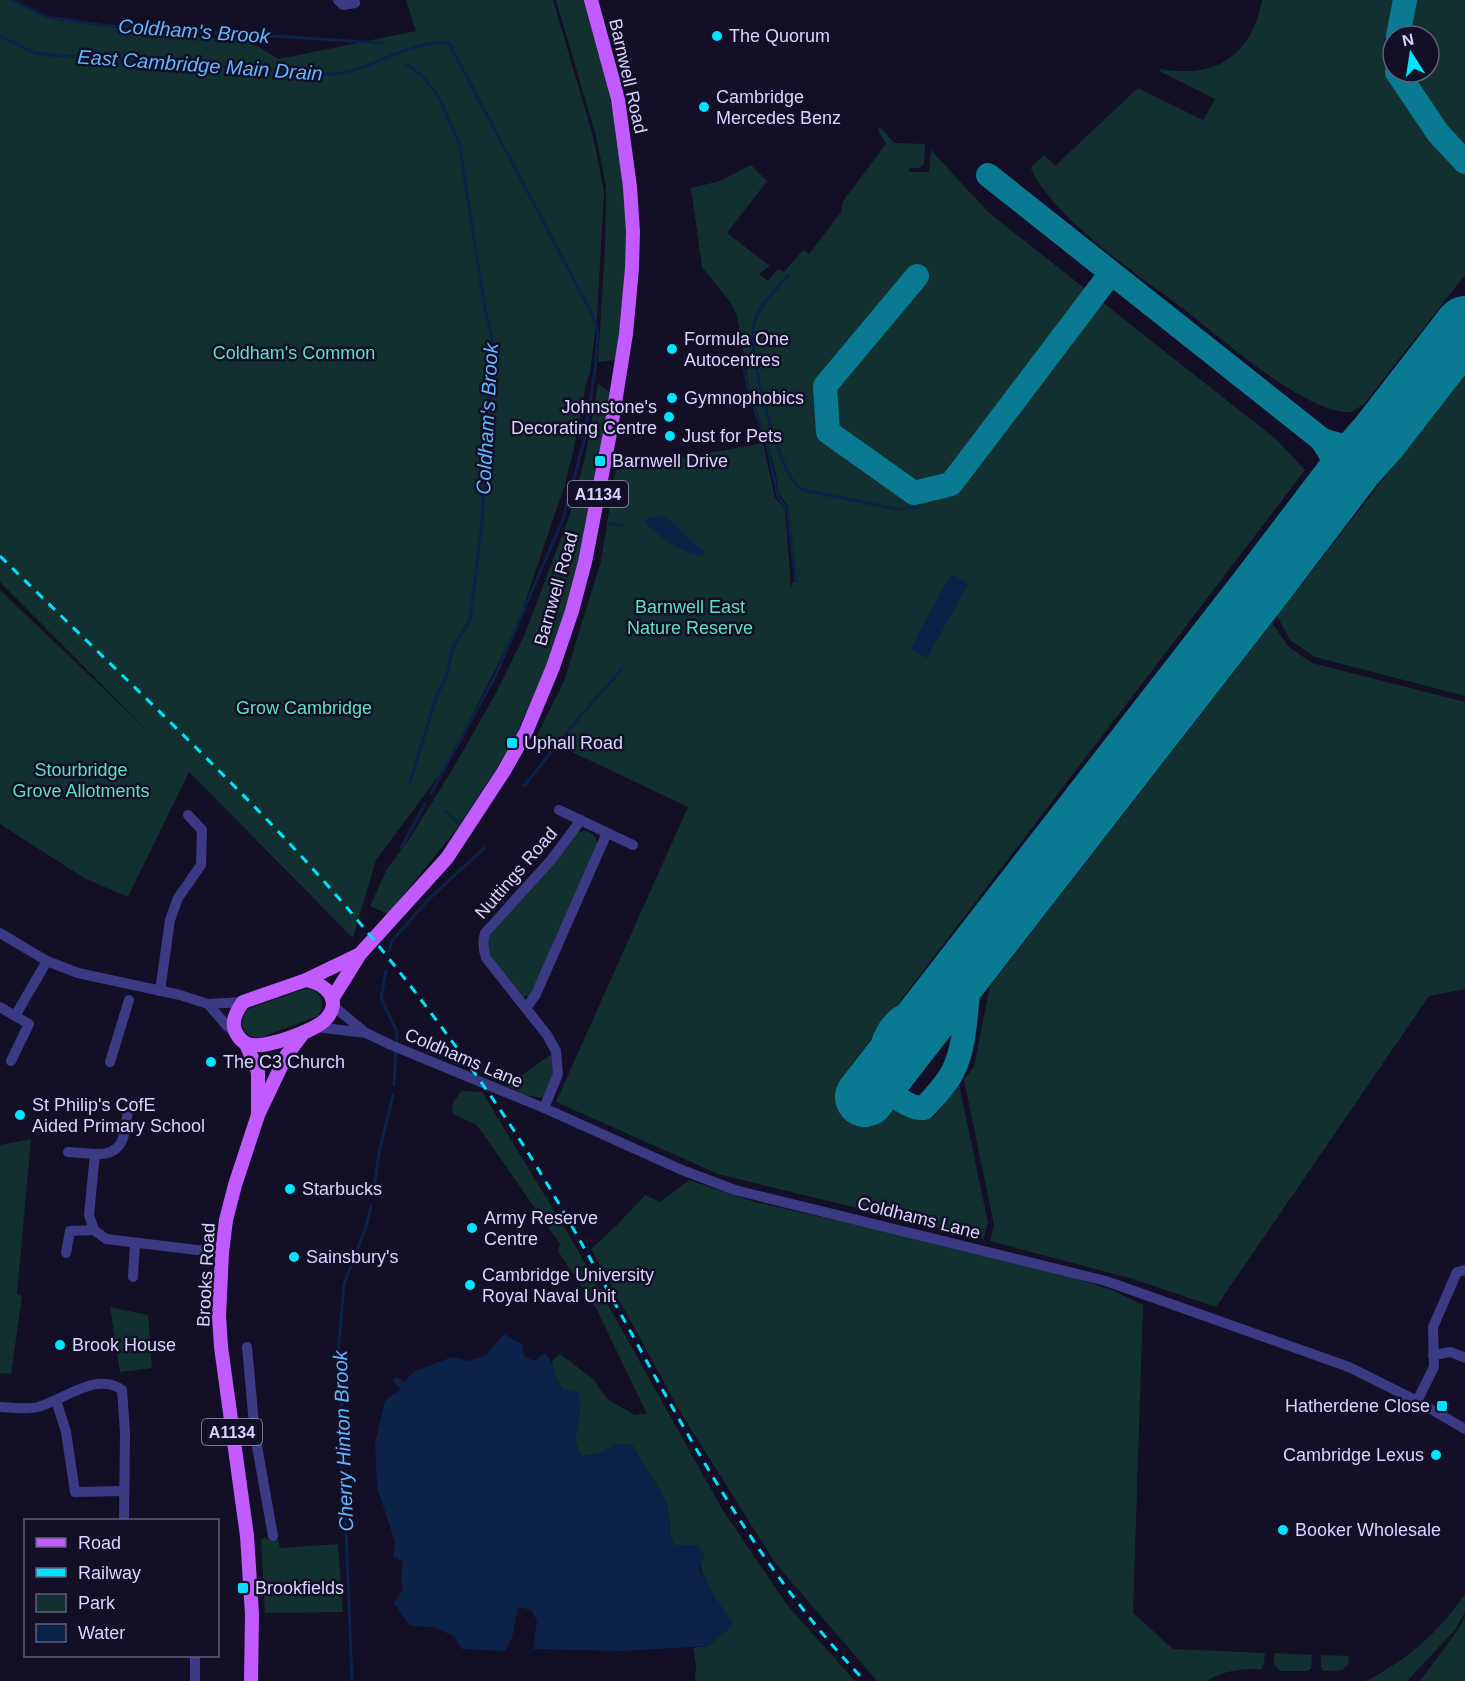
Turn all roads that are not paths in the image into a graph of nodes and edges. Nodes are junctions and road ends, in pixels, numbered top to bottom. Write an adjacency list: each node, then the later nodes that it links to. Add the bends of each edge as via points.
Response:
1 (338, 0): 3 (street, via 343,5)
2 (591, 0): 10 (main road, Barnwell Road / A1134, via 618,99 633,232 626,334 585,562 553,667 526,732 504,771 447,858)
3 (355, 3)
4 (559, 810): 6 (street)
5 (188, 815): 15 (street, via 202,830 201,865 178,898 170,920)
6 (581, 820): 7 (street); 21 (street, Nuttings Road, via 483,939 486,958)
7 (607, 833): 8 (street); 21 (street, via 536,994)
8 (633, 844)
9 (0, 933): 11 (street)
10 (360, 954): 12 (main road, Barnwell Road / A1134); 18 (main road, Barnwell Road / A1134)
11 (47, 961): 13 (street, via 78,973); 22 (street)
12 (306, 980): 17 (main road, A1134); 18 (main road, via 324,987)
13 (122, 982): 14 (street); 16 (street, via 120,992)
14 (142, 987): 15 (street); 16 (street, via 138,996)
15 (160, 991): 19 (street)
16 (129, 1000): 28 (street)
17 (243, 1002): 19 (street); 24 (main road, via 233,1020)
18 (332, 1002): 23 (main road, A1134, via 325,1020); 25 (street, Coldhams Lane)
19 (208, 1004): 24 (street)
20 (0, 1007): 22 (street)
21 (526, 1008): 29 (street, Nuttings Road, via 558,1056 558,1074)
22 (15, 1016): 27 (street, via 29,1024)
23 (310, 1030): 25 (street, Coldhams Lane); 26 (main road, via 264,1045); 31 (main road, Brooks Road / A1134, via 286,1056)
24 (235, 1032): 26 (main road, A1134)
25 (366, 1033): 29 (street, Coldhams Lane)
26 (246, 1044): 31 (main road, Brooks Road / A1134, via 258,1072)
27 (10, 1061)
28 (110, 1062)
29 (544, 1108): 44 (street, Coldhams Lane, via 728,1187 1106,1281 1349,1367)
30 (128, 1109): 33 (street, via 122,1142 109,1154)
31 (258, 1115): 37 (main road, Brooks Road / A1134, via 235,1185)
32 (68, 1152): 33 (street)
33 (94, 1154): 34 (street, via 89,1215)
34 (94, 1230): 35 (street, via 106,1239); 36 (street, via 70,1231)
35 (135, 1243): 37 (street); 39 (street)
36 (66, 1253)
37 (222, 1253): 48 (main road, Brooks Road / A1134, via 222,1365)
38 (1465, 1270): 41 (street, via 1457,1272 1433,1327)
39 (133, 1277)
40 (247, 1347): 47 (street)
41 (1433, 1355): 42 (street, via 1451,1352); 44 (street, via 1434,1367)
42 (1465, 1358)
43 (56, 1400): 45 (street, via 30,1408); 49 (street, via 66,1432 75,1492); 49 (street, via 102,1383 114,1384 122,1390)
44 (1417, 1401): 46 (street, Coldhams Lane)
45 (0, 1407)
46 (1465, 1429)
47 (255, 1435): 48 (street); 51 (street)
48 (233, 1441): 54 (main road, Brooks Road / A1134, via 250,1576)
49 (124, 1491): 50 (street)
50 (124, 1519)
51 (273, 1536)
52 (195, 1657): 53 (street)
53 (195, 1681)
54 (251, 1681)

